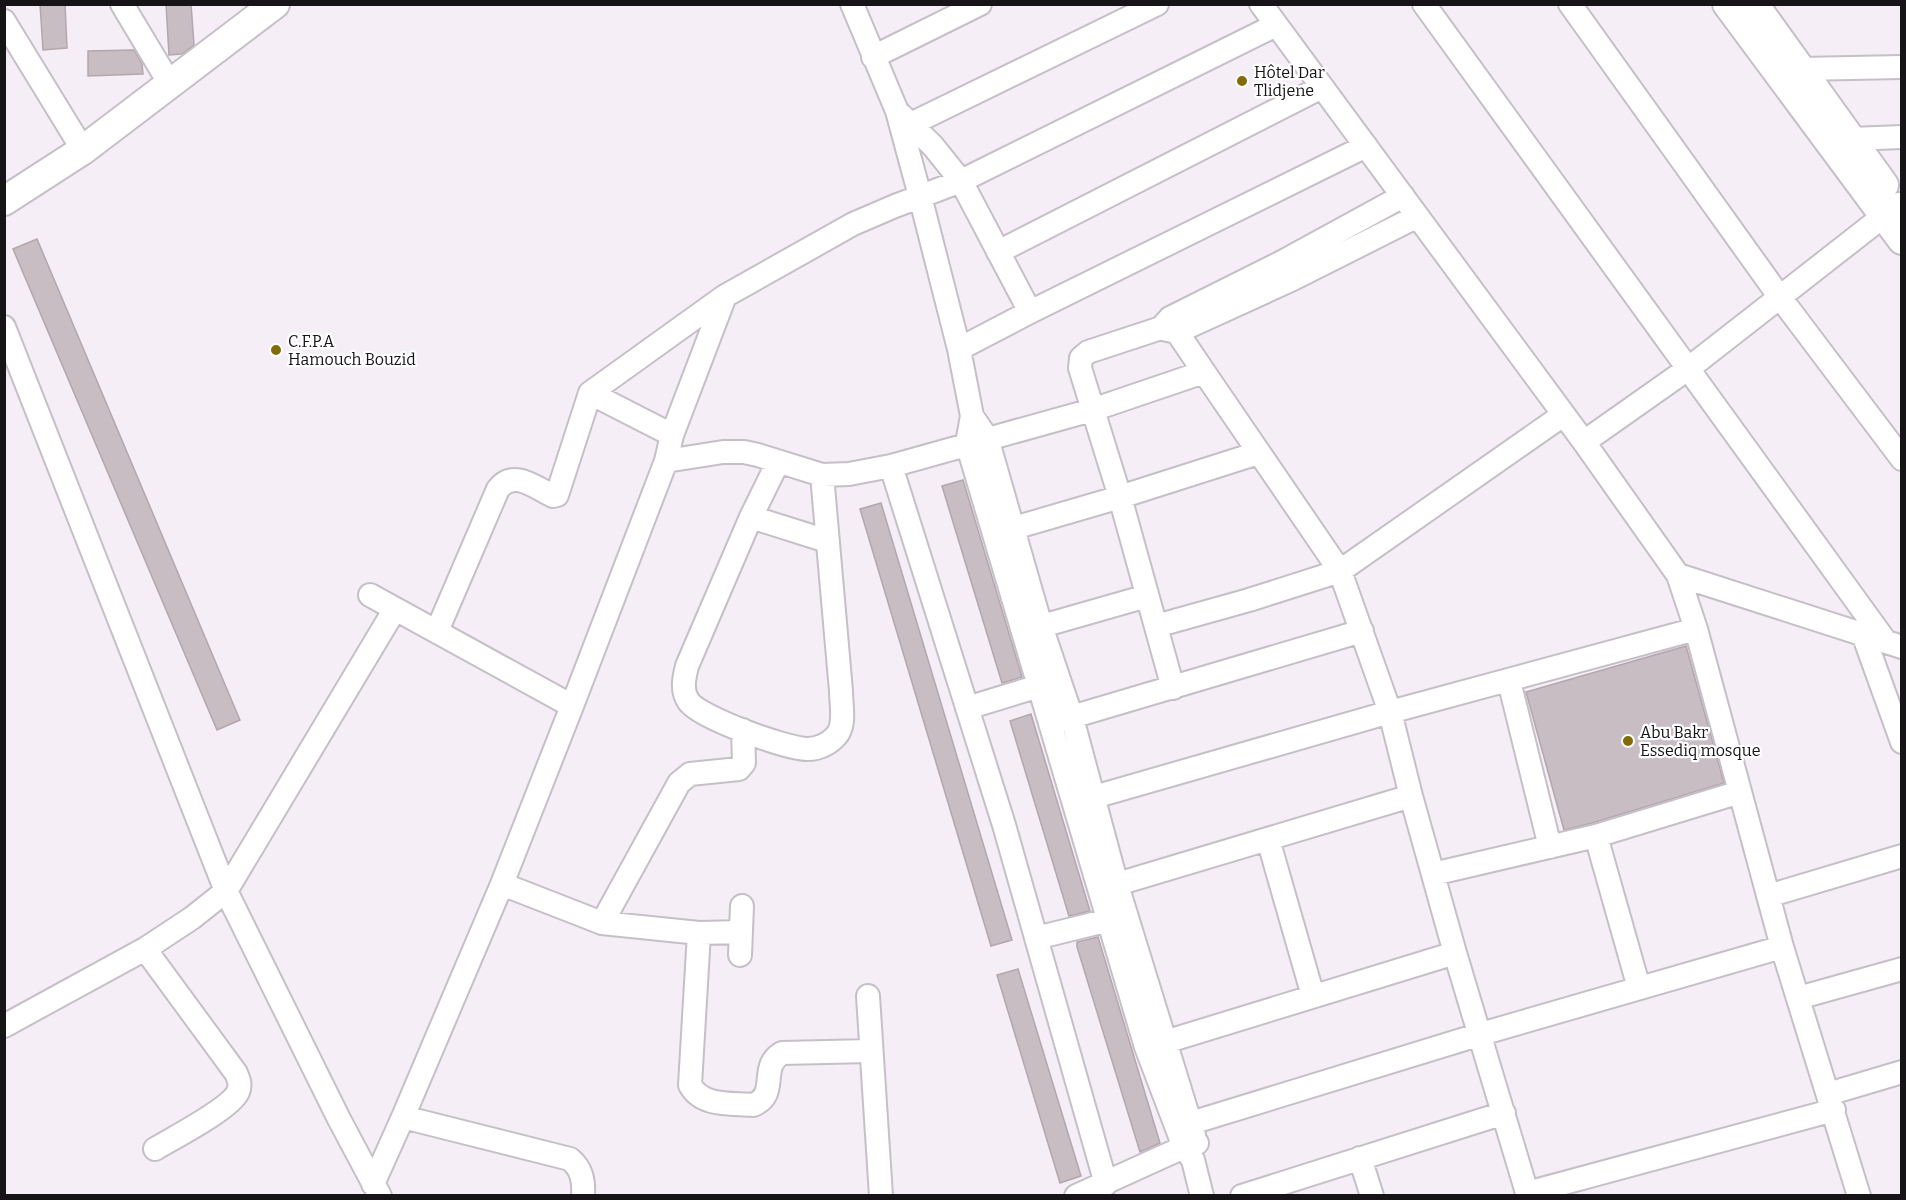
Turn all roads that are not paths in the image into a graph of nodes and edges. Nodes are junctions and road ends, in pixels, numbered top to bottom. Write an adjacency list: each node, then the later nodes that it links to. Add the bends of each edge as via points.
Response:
1 (122, 4): 16 (street)
2 (275, 4): 16 (main road)
3 (852, 4): 13 (street)
4 (980, 4): 13 (street)
5 (1157, 4): 18 (street)
6 (1261, 4): 12 (street)
7 (1425, 4): 37 (street)
8 (1570, 4): 32 (street)
9 (1726, 4): 27 (main road, via 1787,89)
10 (1754, 4): 15 (main road)
11 (4, 21): 22 (street)
12 (1276, 25): 17 (street); 23 (street)
13 (873, 57): 18 (street)
14 (1902, 68): 15 (street)
15 (1800, 69): 20 (main road)
16 (170, 84): 22 (main road)
17 (1322, 87): 21 (street); 30 (street)
18 (904, 118): 23 (street, via 933,146); 24 (street)
19 (1902, 137): 20 (street)
20 (1851, 139): 27 (main road)
21 (1366, 146): 25 (street); 33 (street)
22 (83, 150): 26 (main road)
23 (961, 182): 24 (street); 30 (street)
24 (920, 196): 31 (street, via 853,224); 36 (street)
25 (1403, 196): 28 (street); 34 (street)
26 (4, 201)
27 (1895, 209): 29 (main road); 32 (street)
28 (1416, 216): 34 (street, via 1293,279); 41 (street)
29 (1902, 240)
30 (998, 252): 33 (street)
31 (725, 296): 39 (street); 42 (street)
32 (1779, 296): 37 (street); 46 (street)
33 (1029, 312): 36 (street)
34 (1169, 326): 38 (street); 40 (street, via 1088,352 1081,358 1080,368)
35 (4, 327): 86 (street)
36 (959, 350): 43 (street)
37 (1689, 368): 44 (street); 66 (street)
38 (1203, 372): 40 (street); 45 (street)
39 (590, 393): 42 (street); 63 (street, via 557,495 518,479 501,484)
40 (1092, 410): 43 (street); 51 (street)
41 (1563, 415): 44 (street); 55 (street)
42 (672, 435): 47 (street)
43 (977, 440): 49 (street); 53 (street); 61 (street)
44 (1584, 442): 56 (street)
45 (1258, 453): 51 (street); 55 (street)
46 (1902, 459)
47 (666, 461): 48 (street, via 723,452 758,455); 70 (street)
48 (778, 462): 50 (street); 52 (street)
49 (891, 465): 50 (street); 71 (street)
50 (822, 475): 54 (street)
51 (1120, 497): 53 (street); 58 (street)
52 (751, 517): 54 (street); 74 (street, via 684,678 688,701 710,717)
53 (1014, 528): 61 (street)
54 (827, 541): 74 (street, via 841,691 841,727 837,736 819,748 806,749)
55 (1340, 571): 60 (street); 64 (street)
56 (1678, 575): 62 (street); 65 (street)
57 (370, 595): 59 (street)
58 (1147, 596): 60 (street); 61 (street)
59 (395, 609): 63 (street); 86 (street)
60 (1156, 626): 69 (street)
61 (1032, 629): 68 (street); 73 (street)
62 (1696, 629): 67 (street); 76 (street)
63 (437, 631): 70 (street)
64 (1362, 631): 69 (street); 72 (street)
65 (1863, 634): 66 (street); 75 (street)
66 (1894, 644)
67 (1509, 681): 72 (street); 81 (street)
68 (1039, 686): 71 (street); 73 (street)
69 (1173, 688): 73 (street)
70 (572, 706): 84 (street)
71 (967, 708): 92 (street)
72 (1390, 712): 77 (street); 78 (street)
73 (1061, 720): 78 (street); 85 (street)
74 (743, 730): 90 (street, via 744,763 739,769 690,774 679,783)
75 (1902, 742)
76 (1740, 792): 79 (street); 87 (street)
77 (1411, 796): 80 (street); 83 (street)
78 (1094, 797): 85 (street)
79 (1596, 836): 81 (street); 97 (street)
80 (1268, 839): 85 (street); 99 (street)
81 (1550, 847): 83 (street)
82 (1902, 856): 87 (street)
83 (1433, 874): 95 (street)
84 (501, 884): 90 (street); 108 (street)
85 (1108, 887): 89 (street); 103 (street)
86 (226, 891): 94 (street); 113 (street)
87 (1768, 896): 93 (street)
88 (742, 906): 91 (street, via 740,943)
89 (1109, 920): 92 (street); 109 (street, via 1146,1047)
90 (602, 923): 91 (street)
91 (699, 933): 104 (street, via 690,1085 699,1097 753,1105 765,1099 770,1065 782,1053)
92 (1036, 938): 112 (street)
93 (1782, 947): 97 (street); 100 (street)
94 (145, 949): 101 (street); 110 (street, via 240,1082 234,1098 223,1107)
95 (1455, 953): 99 (street); 102 (street)
96 (1902, 969): 100 (street)
97 (1640, 988): 102 (street)
98 (868, 996): 104 (street)
99 (1313, 996): 103 (street)
100 (1798, 998): 106 (street)
101 (4, 1026)
102 (1481, 1034): 107 (street); 109 (street)
103 (1165, 1042): 109 (street)
104 (870, 1051): 116 (street)
105 (1902, 1072): 106 (street)
106 (1831, 1102): 114 (street); 121 (street)
107 (1504, 1113): 111 (street); 114 (street)
108 (403, 1117): 113 (street); 115 (street, via 570,1159 583,1179)
109 (1191, 1144): 112 (street); 118 (street)
110 (155, 1149)
111 (1360, 1158): 119 (street); 120 (street)
112 (1106, 1184): 117 (street)
113 (376, 1190)
114 (1528, 1194)
115 (583, 1196)
116 (881, 1196)
117 (1076, 1196)
118 (1202, 1196)
119 (1242, 1196)
120 (1372, 1196)
121 (1859, 1196)

